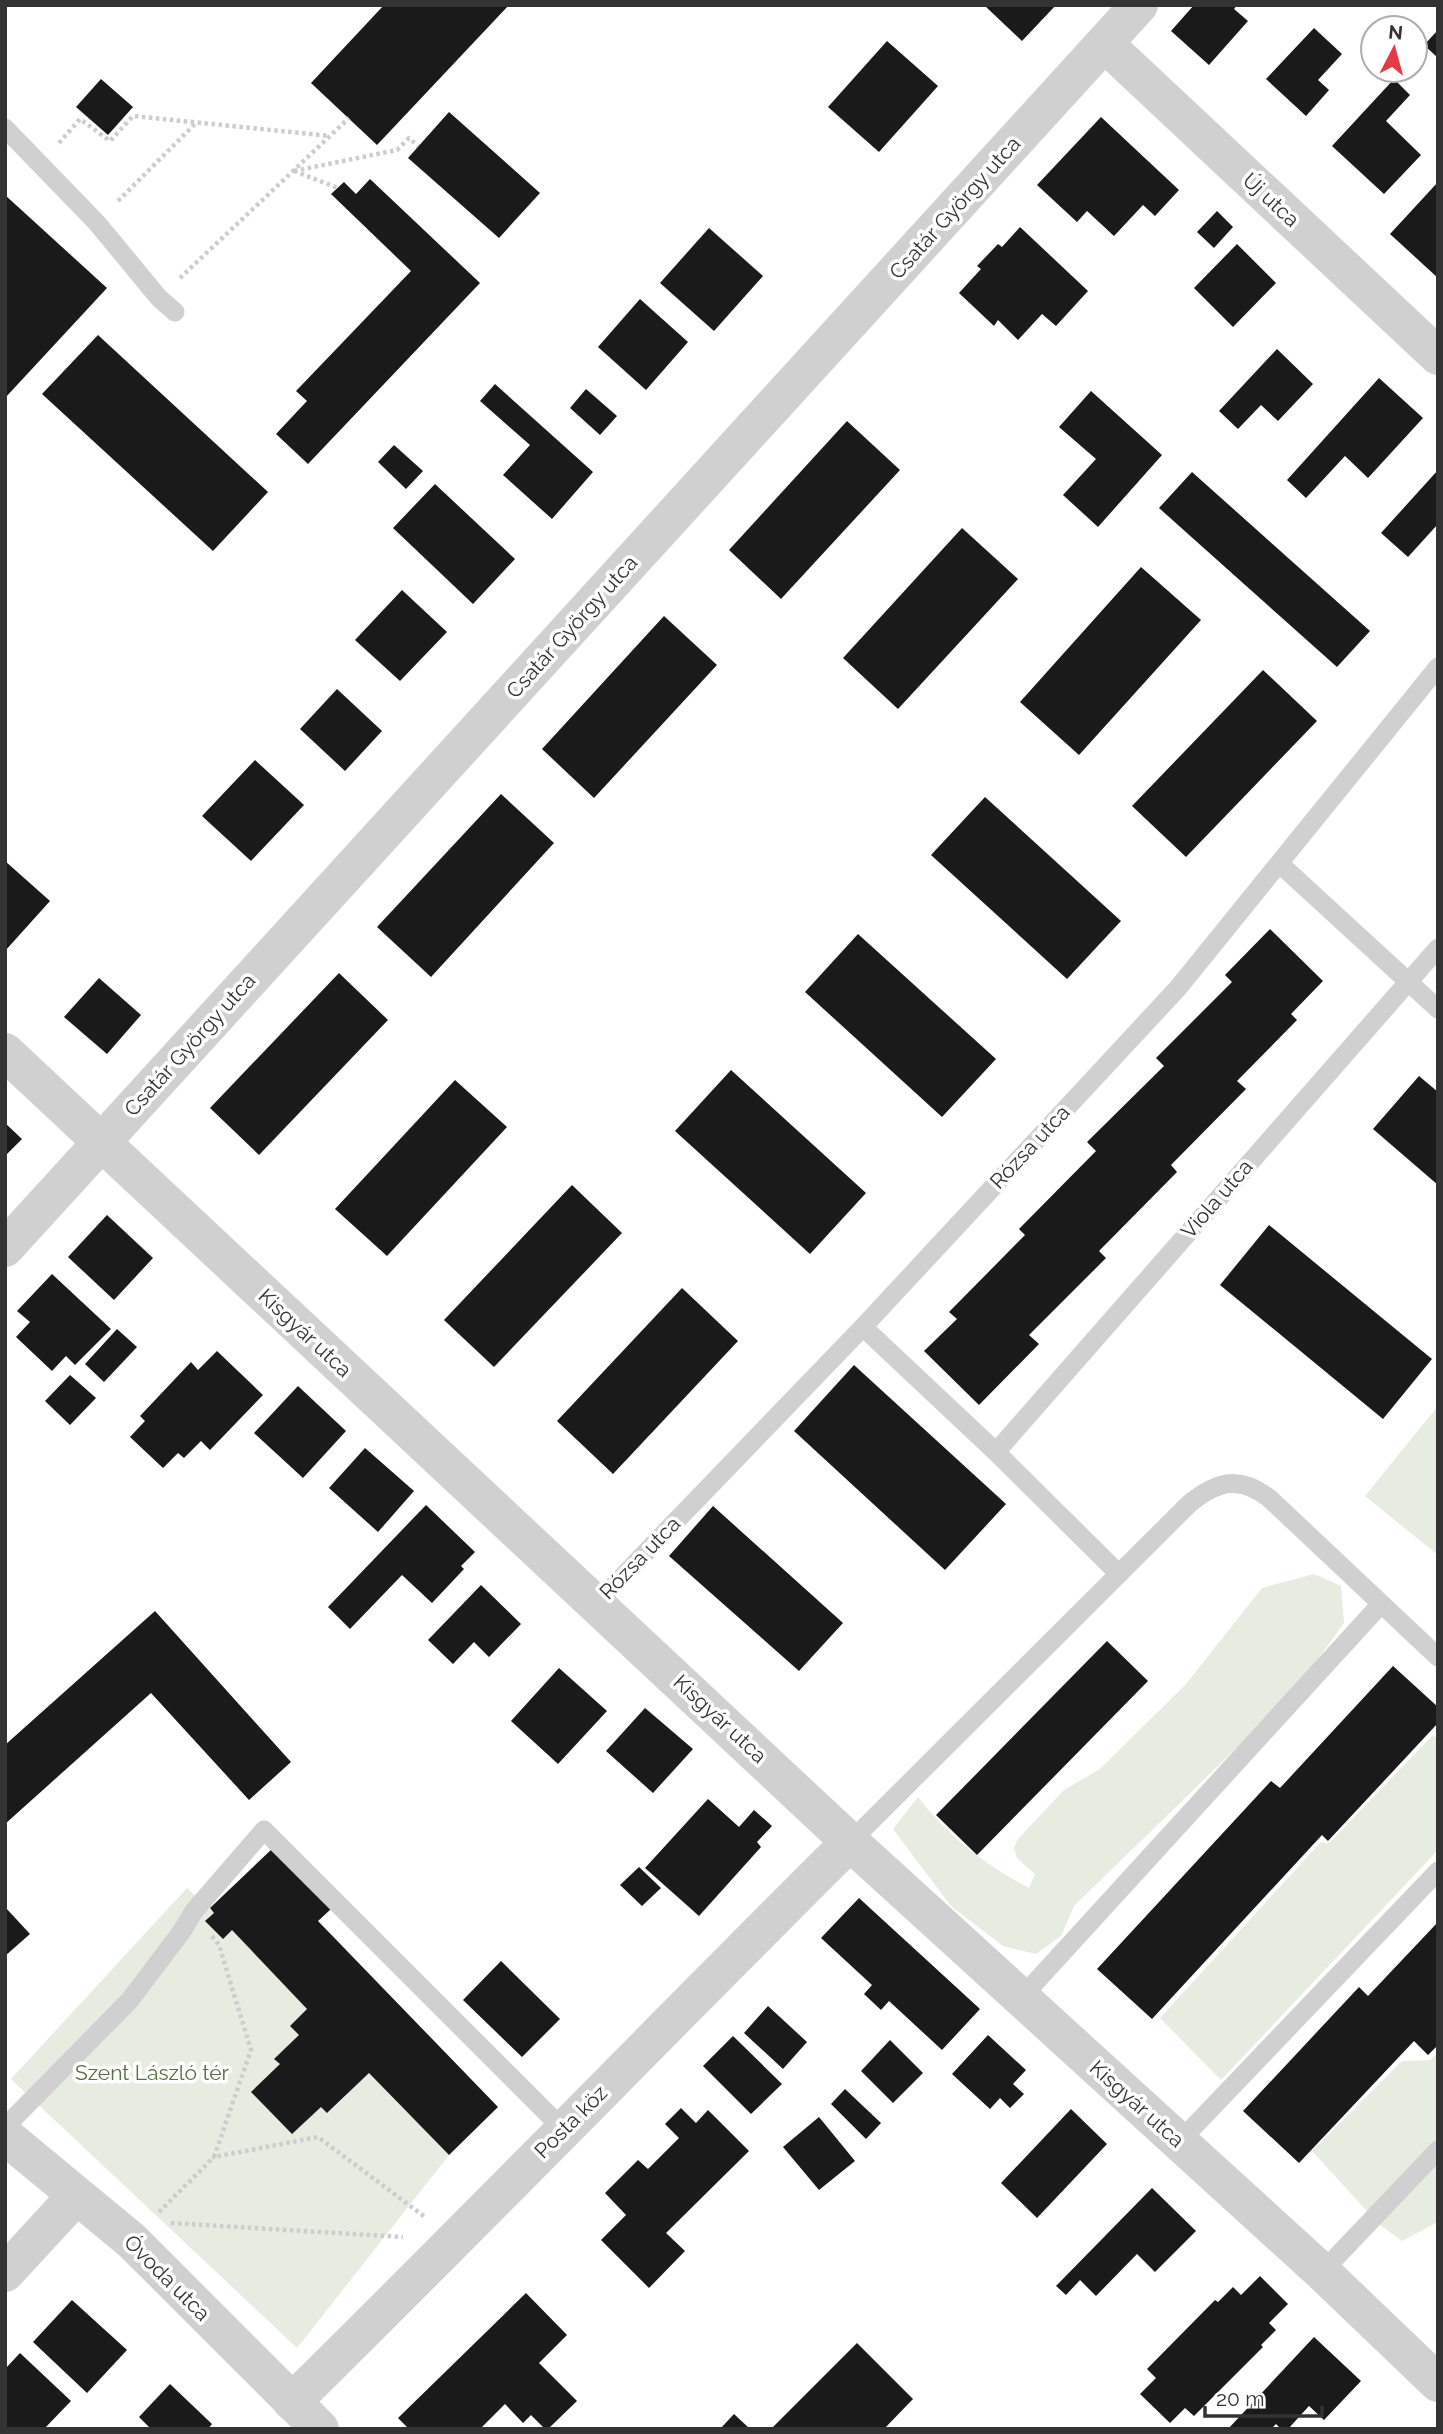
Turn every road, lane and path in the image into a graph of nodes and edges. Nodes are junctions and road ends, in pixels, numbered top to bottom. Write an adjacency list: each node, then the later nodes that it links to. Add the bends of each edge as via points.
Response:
1 (1139, 5): 2 (street, Csatár György utca)
2 (1105, 44): 14 (street, Új utca); 21 (street, Csatár György utca)
3 (349, 118): 6 (path)
4 (197, 122): 6 (path); 8 (path, via 133,116 110,141 80,119); 11 (path)
5 (5, 128): 8 (lane)
6 (330, 136): 9 (path)
7 (418, 146): 9 (path, via 409,138 397,149)
8 (40, 164): 11 (lane)
9 (293, 171): 10 (path); 12 (path)
10 (338, 188)
11 (97, 223): 12 (lane)
12 (159, 298): 13 (lane)
13 (175, 312)
14 (1438, 356)
15 (1438, 667): 16 (lane, Rózsa utca)
16 (1280, 864): 18 (lane); 23 (lane, Rózsa utca, via 1178,988)
17 (1438, 948): 18 (lane, Viola utca)
18 (1408, 981): 19 (lane); 24 (lane, Viola utca)
19 (1438, 1009)
20 (5, 1052): 21 (street, Kisgyár utca)
21 (101, 1143): 22 (street, Csatár György utca); 26 (street, Kisgyár utca)
22 (5, 1248)
23 (863, 1327): 24 (lane); 26 (lane, Rózsa utca)
24 (996, 1451): 25 (lane)
25 (1119, 1574): 27 (lane, via 1199,1496 1219,1485 1239,1483 1269,1498); 29 (lane)
26 (596, 1604): 29 (street, Kisgyár utca)
27 (1381, 1604): 28 (lane); 32 (lane)
28 (1438, 1657)
29 (850, 1842): 32 (street, Kisgyár utca); 34 (street, Posta köz)
30 (1438, 1871): 36 (lane)
31 (194, 1910): 33 (lane, via 130,2000); 34 (lane, via 264,1830); 38 (path, via 219,1945 251,2050)
32 (1020, 1999): 36 (street, Kisgyár utca)
33 (5, 2127)
34 (563, 2129): 41 (street, Posta köz)
35 (5, 2136): 39 (street, Óvoda utca)
36 (1179, 2141): 42 (street, Kisgyár utca)
37 (1438, 2150): 42 (lane)
38 (214, 2157): 40 (path); 41 (path, via 318,2137)
39 (76, 2196): 40 (street, Óvoda utca); 43 (street)
40 (141, 2231): 41 (path); 45 (street, Óvoda utca)
41 (456, 2240): 45 (street, Posta köz)
42 (1322, 2272): 44 (street, Kisgyár utca)
43 (5, 2273)
44 (1438, 2382)
45 (292, 2402): 46 (street, Óvoda utca)
46 (320, 2429)

